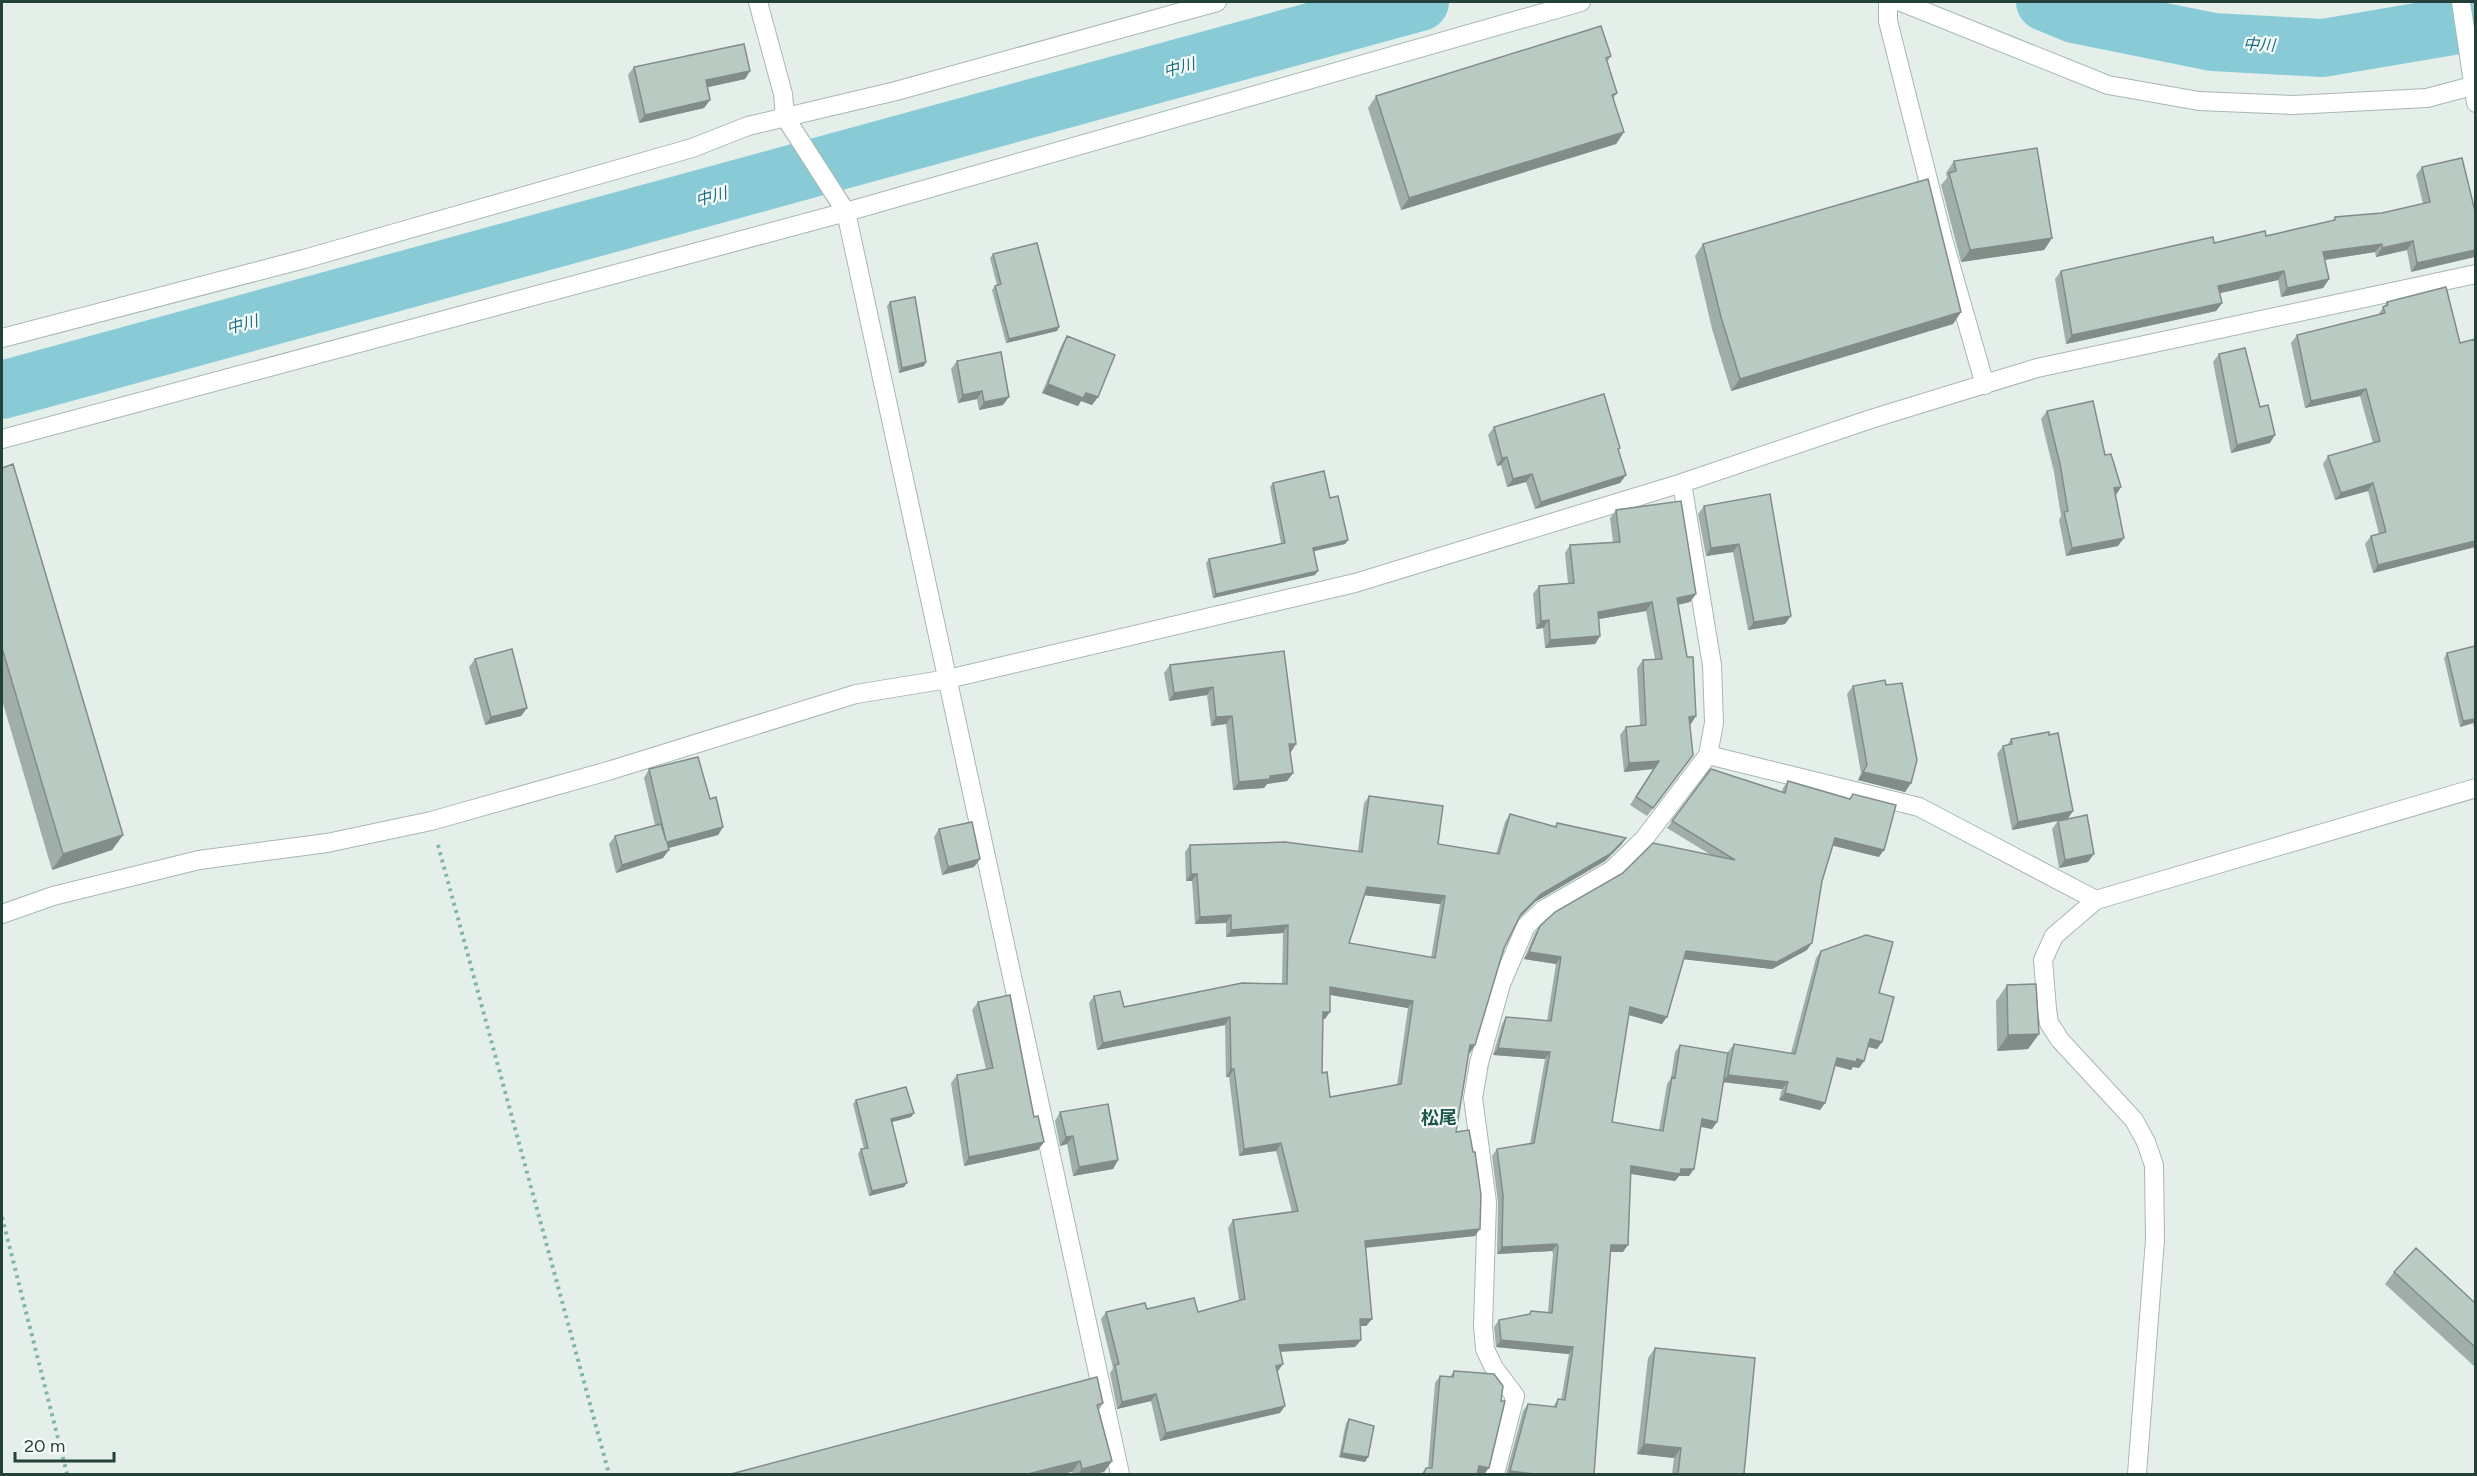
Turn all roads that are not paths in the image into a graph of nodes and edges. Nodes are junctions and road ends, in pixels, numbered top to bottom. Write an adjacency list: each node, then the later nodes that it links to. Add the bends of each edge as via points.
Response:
1 (758, 2): 8 (street, via 783,94)
2 (1217, 2): 8 (street, via 896,91)
3 (1581, 2): 9 (street)
4 (1888, 2): 12 (street, via 1888,21 1943,239)
5 (1901, 2): 7 (street, via 2108,85 2199,101 2293,105 2427,98)
6 (2461, 2): 7 (street)
7 (2473, 86)
8 (785, 117): 9 (street); 11 (street, via 748,126 692,148 304,259)
9 (846, 212): 13 (street); 15 (street)
10 (2475, 274): 12 (street, via 2037,368)
11 (2, 338)
12 (1985, 385): 14 (street, via 1871,418)
13 (2, 439)
14 (1682, 483): 15 (street, via 1355,583); 16 (street, via 1712,665 1714,723)
15 (948, 679): 19 (street, via 856,694 431,821 327,843 199,860 53,896); 20 (street)
16 (1708, 755): 18 (street, via 1919,807); 21 (street, via 1644,839 1612,870 1543,910 1526,926 1498,996 1473,1098 1487,1202 1485,1349 1515,1396)
17 (2475, 788): 18 (street)
18 (2096, 900): 22 (street, via 2054,936 2043,960 2049,1023 2134,1120 2154,1166 2155,1240)
19 (2, 914)
20 (1120, 1474)
21 (1495, 1474)
22 (2137, 1474)

